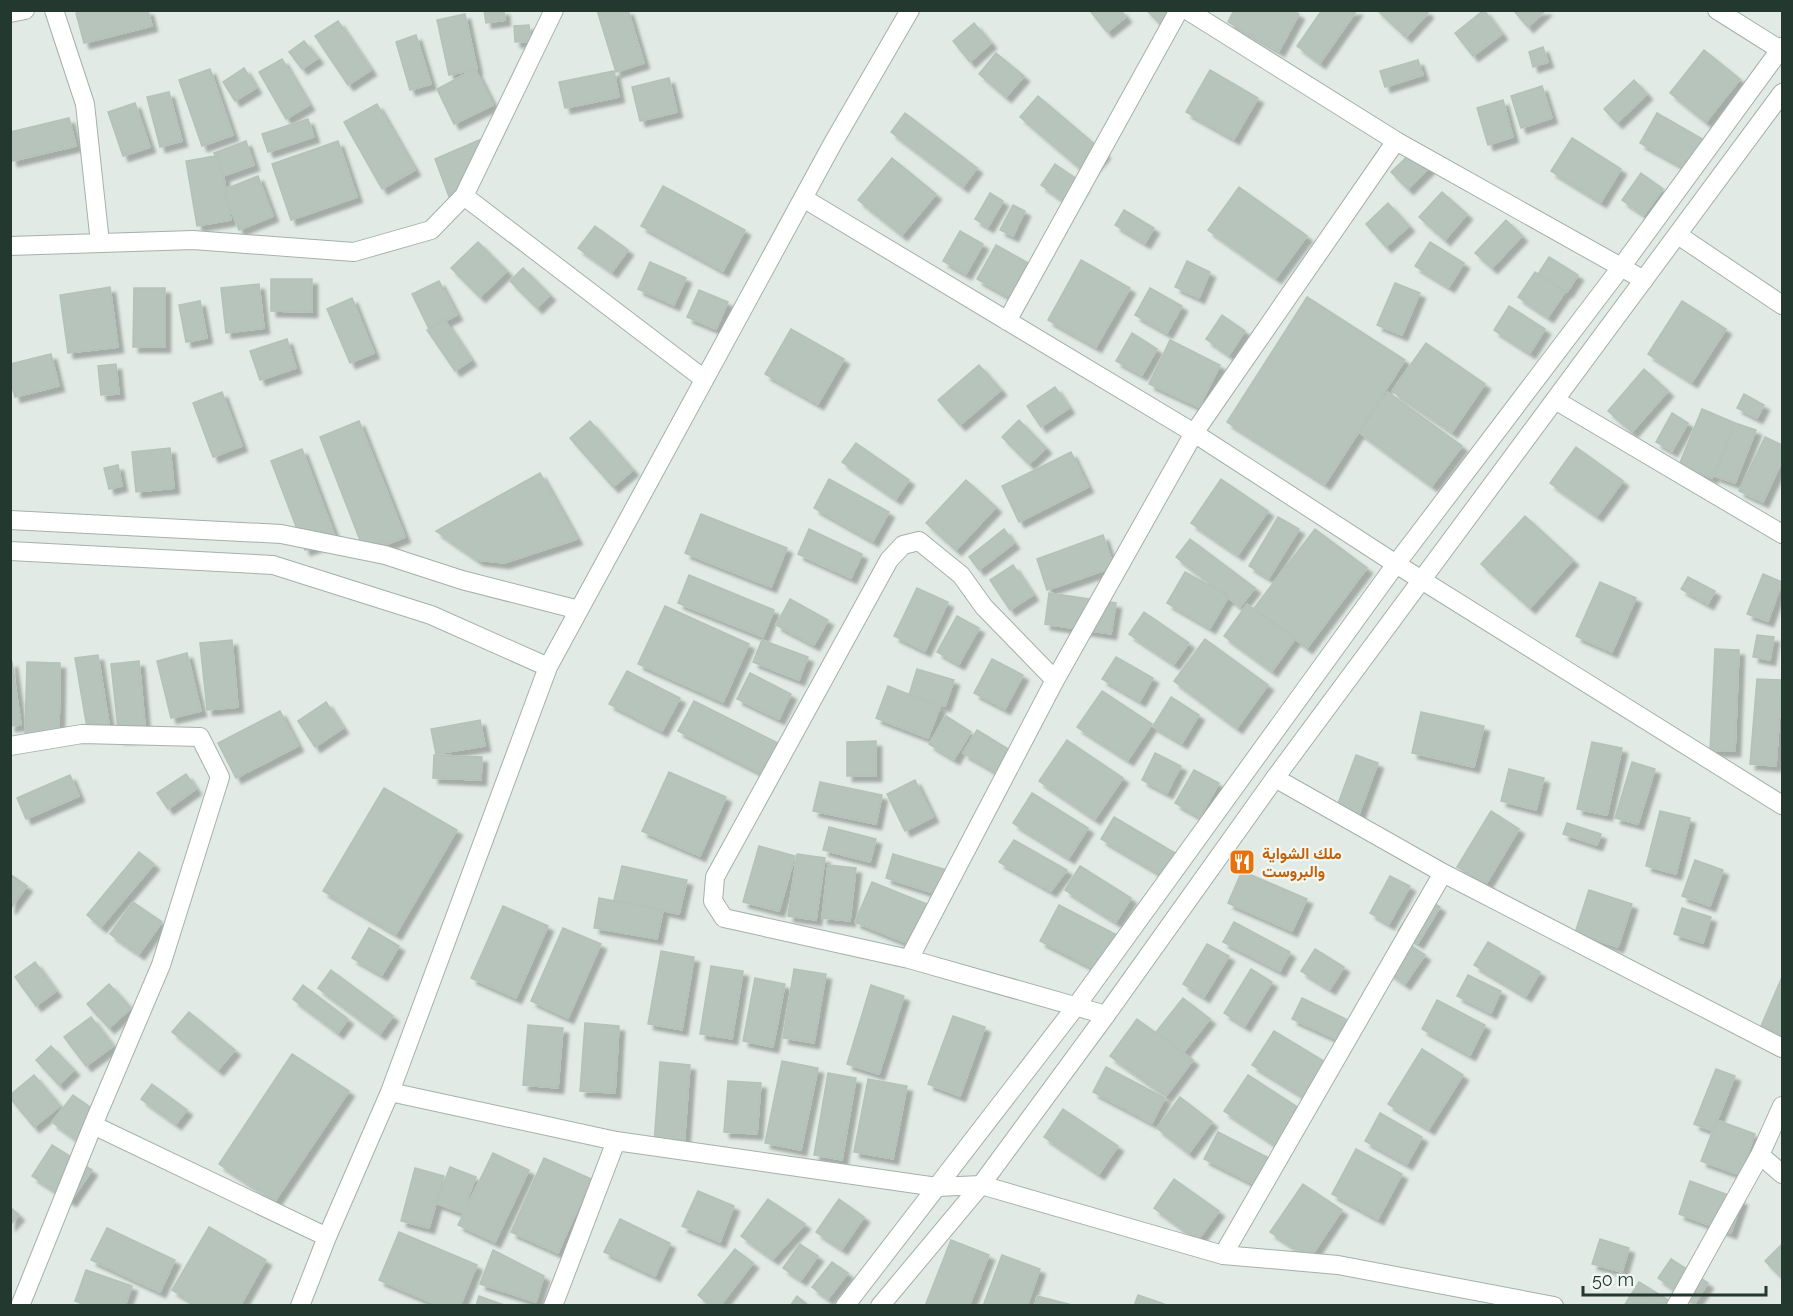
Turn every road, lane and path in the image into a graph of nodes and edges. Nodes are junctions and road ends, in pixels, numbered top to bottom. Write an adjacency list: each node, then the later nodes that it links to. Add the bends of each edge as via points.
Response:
1 (25, 10): 8 (street)
2 (54, 10): 15 (street, via 85,104)
3 (554, 10): 12 (street)
4 (910, 10): 13 (street)
5 (1179, 10): 20 (street)
6 (1187, 10): 11 (street)
7 (1717, 10): 9 (street)
8 (10, 13)
9 (1782, 49): 17 (street)
10 (1782, 93): 14 (street)
11 (1396, 141): 17 (street); 23 (street)
12 (464, 196): 15 (street, via 431,230 354,252 193,240); 21 (street)
13 (803, 198): 20 (street); 21 (street)
14 (1678, 235): 18 (street); 19 (street)
15 (100, 243): 16 (street)
16 (10, 246)
17 (1622, 266): 18 (street); 27 (street)
18 (1644, 280): 22 (street)
19 (1782, 305)
20 (1007, 321): 23 (street)
21 (704, 379): 29 (street)
22 (1555, 400): 25 (street); 28 (street)
23 (1194, 433): 27 (street); 31 (street)
24 (10, 520): 29 (street, via 281,534 386,555 462,580)
25 (1782, 534)
26 (10, 551): 30 (street, via 273,565 431,615)
27 (1396, 564): 28 (street); 37 (street)
28 (1423, 580): 33 (street); 34 (street)
29 (579, 610): 30 (street)
30 (548, 667): 40 (street)
31 (1055, 680): 36 (street); 36 (street, via 984,607 961,575 919,541 903,545 889,560 715,877 713,901 724,918)
32 (10, 746): 42 (street, via 82,734 201,737 220,777 161,965)
33 (1275, 778): 35 (street); 38 (street)
34 (1782, 805)
35 (1443, 873): 39 (street); 49 (street)
36 (909, 959): 37 (street)
37 (1077, 1005): 38 (street); 47 (street)
38 (1106, 1015): 46 (street)
39 (1782, 1048)
40 (390, 1092): 43 (street); 48 (street)
41 (1782, 1106): 44 (street)
42 (93, 1125): 48 (street); 51 (street)
43 (616, 1141): 47 (street); 53 (street)
44 (1760, 1155): 45 (street); 57 (street)
45 (1782, 1174)
46 (981, 1185): 47 (street); 49 (street); 55 (street)
47 (937, 1187): 54 (street)
48 (327, 1238): 52 (street)
49 (1223, 1255): 50 (street, via 1338,1265)
50 (1476, 1298): 56 (street)
51 (20, 1305)
52 (300, 1305)
53 (553, 1305)
54 (845, 1305)
55 (880, 1305)
56 (1554, 1305)
57 (1676, 1305)

